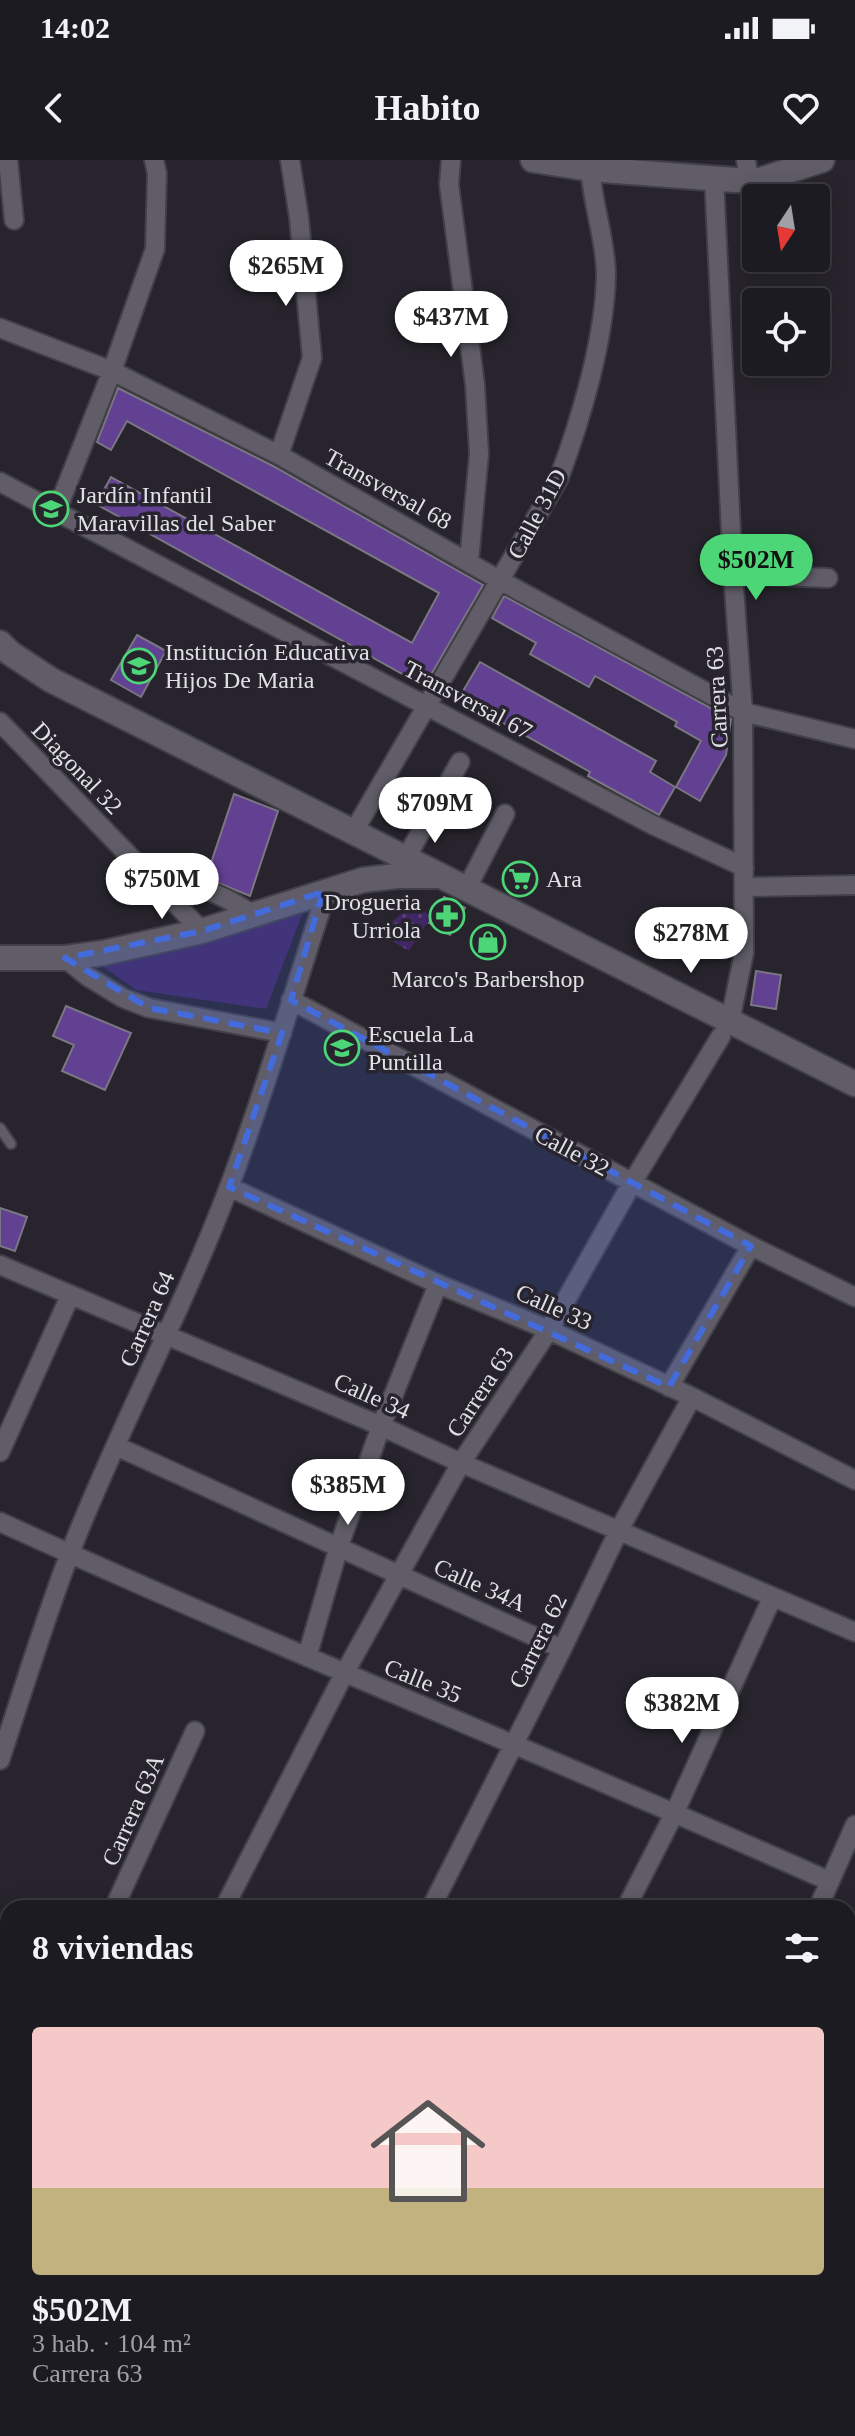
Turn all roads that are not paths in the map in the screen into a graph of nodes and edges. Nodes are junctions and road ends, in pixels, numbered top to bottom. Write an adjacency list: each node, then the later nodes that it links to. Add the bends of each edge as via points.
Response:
1 (8, 160): 10 (street)
2 (154, 160): 12 (street, via 155,249)
3 (290, 160): 13 (street, via 312,358)
4 (451, 160): 16 (street, via 449,184 479,454)
5 (533, 160): 7 (street)
6 (821, 160): 8 (street, via 784,173)
7 (590, 165): 9 (street); 19 (street, Calle 31D, via 606,274 601,327 576,432 559,478)
8 (748, 170): 9 (street)
9 (714, 178): 17 (street, Carrera 63)
10 (14, 220)
11 (0, 328): 12 (street, Transversal 68)
12 (112, 371): 13 (street, Transversal 68); 15 (street)
13 (279, 455): 16 (street, Transversal 68)
14 (0, 482): 15 (street, Transversal 67)
15 (57, 510): 21 (street, Transversal 67)
16 (469, 561): 19 (street, Transversal 68)
17 (733, 574): 18 (street); 22 (street, Carrera 63)
18 (828, 578)
19 (501, 581): 21 (street, Calle 31D); 22 (street, Transversal 68)
20 (3, 653): 27 (street)
21 (428, 705): 27 (street, Calle 31D); 29 (street, Transversal 67, via 653,825)
22 (743, 712): 24 (street, Transversal 68); 29 (street, Carrera 63)
23 (0, 722): 31 (street, Diagonal 32)
24 (855, 739)
25 (460, 762): 28 (street)
26 (505, 814): 34 (street)
27 (354, 831): 28 (street)
28 (406, 858): 30 (street)
29 (744, 867): 33 (street, Carrera 63)
30 (443, 876): 34 (street); 35 (street, via 363,880)
31 (153, 882): 36 (street, via 206,888); 37 (street, Diagonal 32)
32 (855, 885): 33 (street)
33 (745, 887): 41 (street, Carrera 63, via 744,953)
34 (467, 888): 41 (street)
35 (323, 892): 36 (street); 40 (street, Carrera 64)
36 (252, 914): 37 (street)
37 (202, 931): 39 (street)
38 (0, 958): 39 (street)
39 (65, 958): 42 (street, via 123,998 149,1008)
40 (291, 1000): 42 (street, Carrera 64); 46 (street, Calle 32)
41 (726, 1029): 43 (street); 46 (street, Carrera 63)
42 (282, 1033): 47 (street, Carrera 64)
43 (855, 1084)
44 (0, 1128): 45 (lane)
45 (11, 1144)
46 (632, 1183): 48 (street, Calle 32); 53 (street, Carrera 63)
47 (229, 1187): 50 (street, Calle 33); 54 (street, Carrera 64)
48 (751, 1246): 52 (street, Calle 32); 55 (street)
49 (0, 1265): 51 (street, Calle 34)
50 (438, 1284): 53 (street, Calle 33); 57 (street)
51 (70, 1296): 54 (street, Calle 34); 59 (street)
52 (855, 1297)
53 (549, 1330): 55 (street, Calle 33); 60 (street, Carrera 63)
54 (167, 1335): 57 (street, Calle 34); 58 (street, Carrera 64)
55 (669, 1387): 56 (street, Calle 33)
56 (692, 1397): 61 (street, Calle 33); 63 (street, Carrera 62)
57 (381, 1426): 60 (street, Calle 34); 64 (street)
58 (116, 1446): 64 (street, Calle 34A); 65 (street, Carrera 64)
59 (0, 1452)
60 (461, 1463): 63 (street, Calle 34); 66 (street, Carrera 63)
61 (855, 1480)
62 (0, 1522): 65 (street, Calle 35)
63 (619, 1530): 67 (street, Calle 34); 69 (street, Carrera 62)
64 (339, 1546): 66 (street, Calle 34A); 70 (street)
65 (70, 1554): 70 (street, Calle 35); 74 (street, Carrera 64)
66 (400, 1576): 69 (street, Calle 34A); 71 (street, Carrera 63)
67 (772, 1598): 68 (street, Calle 34); 75 (street)
68 (855, 1632)
69 (562, 1649): 73 (street, Carrera 62)
70 (307, 1657): 71 (street, Calle 35)
71 (344, 1674): 73 (street, Calle 35); 79 (street, Carrera 63)
72 (195, 1731): 78 (street, Carrera 63A)
73 (514, 1744): 75 (street, Calle 35); 80 (street, Carrera 62)
74 (0, 1760)
75 (675, 1812): 77 (street, Calle 35); 81 (street)
76 (855, 1825): 77 (street)
77 (829, 1881): 82 (street)
78 (118, 1900)
79 (228, 1900)
80 (435, 1900)
81 (630, 1900)
82 (821, 1900)

